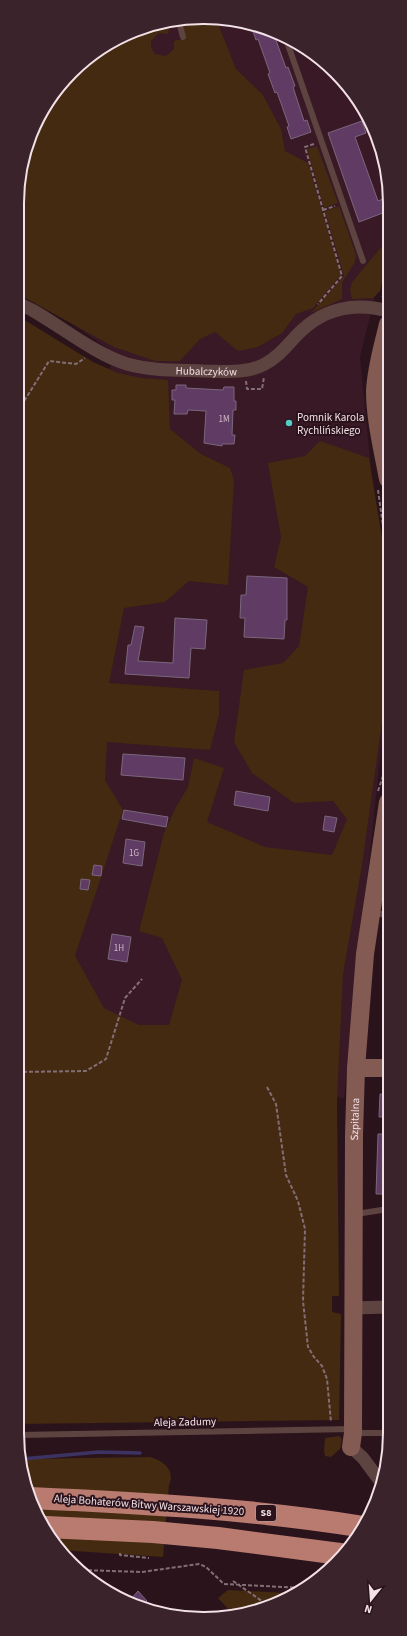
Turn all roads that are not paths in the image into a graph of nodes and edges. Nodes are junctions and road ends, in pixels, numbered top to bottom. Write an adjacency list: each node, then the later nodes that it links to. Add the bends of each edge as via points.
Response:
1 (180, 26): 2 (lane)
2 (183, 37)
3 (288, 46): 4 (lane)
4 (363, 261)
5 (24, 306): 6 (street, Hubalczyków, via 112,358 128,364 167,369 223,371 253,369 270,361 285,350 309,324 337,310 350,306 368,306)
6 (383, 310)
7 (383, 345): 8 (street, via 375,392)
8 (383, 449)
9 (383, 823): 10 (street, Szpitalna)
10 (370, 913): 11 (lane); 12 (street, Szpitalna)
11 (383, 914)
12 (356, 1068): 13 (street); 15 (street, Szpitalna)
13 (383, 1068)
14 (383, 1210): 15 (lane)
15 (354, 1214): 17 (street, Szpitalna)
16 (383, 1307): 17 (street)
17 (353, 1308): 20 (street, Szpitalna)
18 (383, 1434): 20 (lane, Aleja Zadumy)
19 (24, 1435): 20 (lane, Aleja Zadumy, via 332,1429)
20 (353, 1437): 21 (street, via 363,1458)
21 (377, 1477)
22 (37, 1498): 23 (highway, Aleja Bohaterów Bitwy Warszawskiej 1920 / S8, via 265,1513)
23 (357, 1526)
24 (51, 1527): 25 (highway, via 218,1538)
25 (336, 1553)

